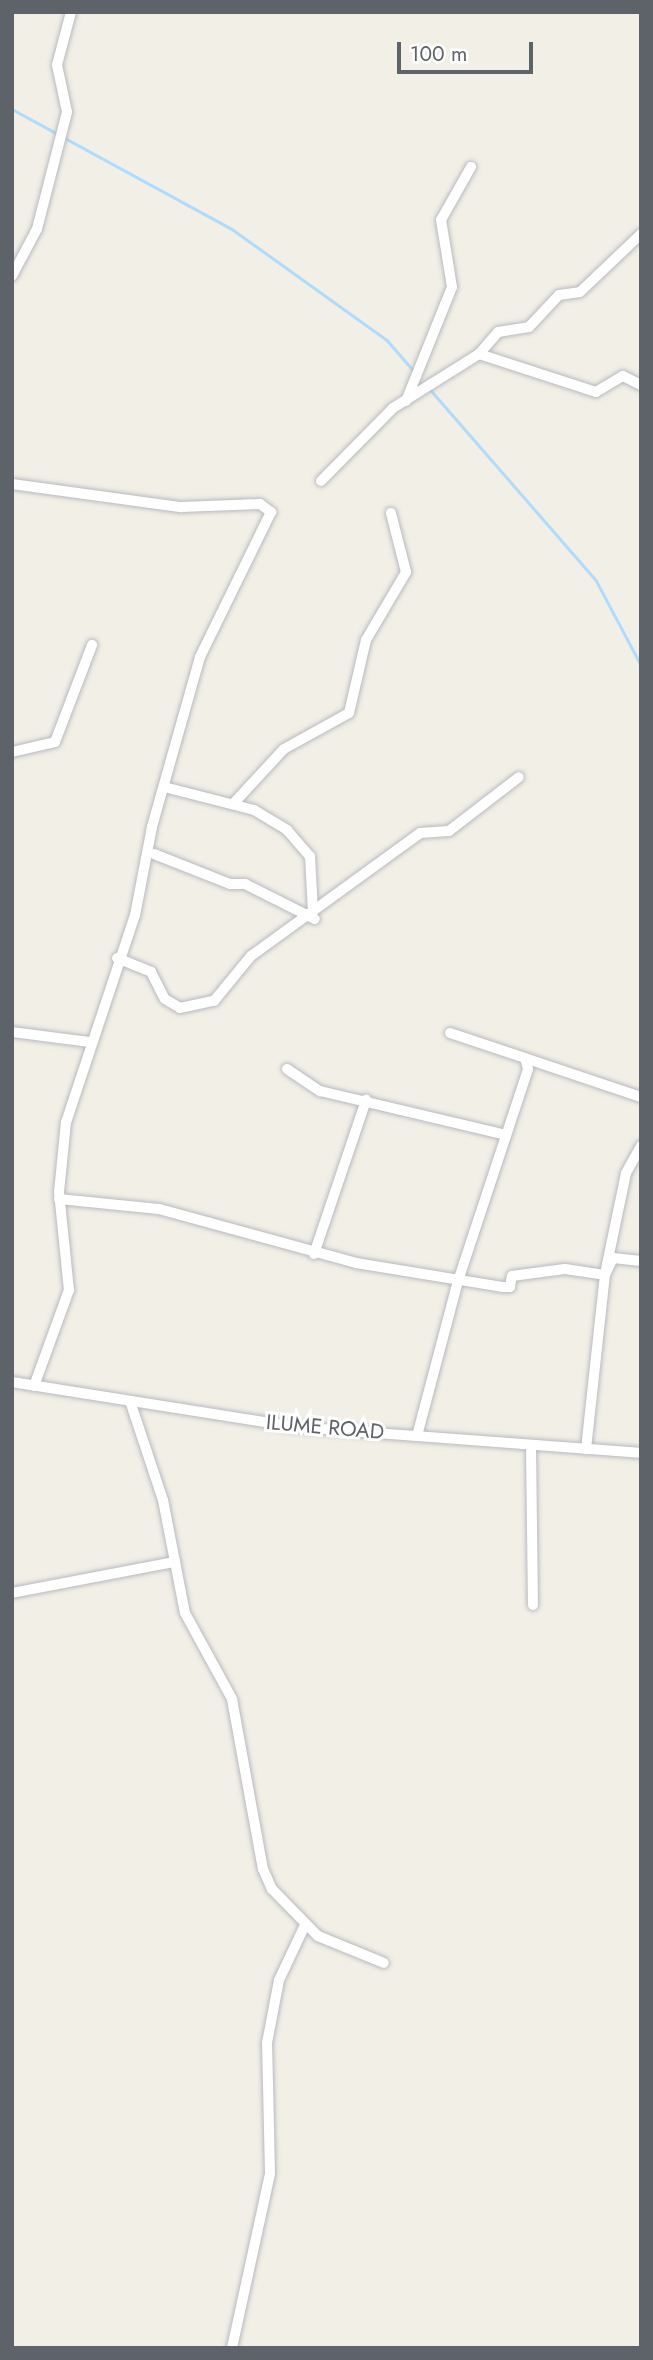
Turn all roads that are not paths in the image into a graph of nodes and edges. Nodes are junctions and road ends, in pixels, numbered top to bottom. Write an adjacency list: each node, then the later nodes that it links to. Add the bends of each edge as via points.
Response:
1 (71, 12): 4 (street, via 57,65 67,112 37,229)
2 (471, 167): 7 (street, via 441,220 452,287)
3 (641, 234): 5 (street, via 580,292 559,295 529,327 498,332)
4 (12, 276)
5 (479, 354): 6 (street, via 596,392 622,376); 7 (street)
6 (641, 386)
7 (406, 401): 8 (street)
8 (321, 481)
9 (12, 484): 14 (street, via 181,508 269,508 259,545 223,603 200,657)
10 (391, 513): 15 (street, via 406,572 366,640 349,713 284,749)
11 (93, 645): 12 (street, via 55,741)
12 (12, 752)
13 (519, 777): 17 (street, via 449,831 420,833)
14 (164, 787): 15 (street); 18 (street, via 135,915)
15 (233, 804): 17 (street, via 274,820 310,856)
16 (154, 854): 17 (street, via 230,884 245,884)
17 (313, 917): 18 (street, via 251,956 214,1001 192,1006 171,1003 151,972)
18 (117, 958): 21 (street)
19 (12, 1032): 21 (street)
20 (450, 1033): 22 (street)
21 (90, 1042): 28 (street, via 66,1122)
22 (525, 1058): 24 (street); 26 (street, via 528,1069)
23 (287, 1069): 25 (street, via 320,1091)
24 (641, 1097)
25 (366, 1100): 26 (street); 29 (street)
26 (506, 1135): 32 (street)
27 (641, 1146): 31 (street, via 626,1172 605,1250)
28 (59, 1199): 29 (street, via 159,1209); 34 (street, via 69,1290)
29 (314, 1254): 32 (street)
30 (641, 1261): 31 (street, via 613,1258)
31 (605, 1272): 32 (street, via 565,1269 512,1276 510,1287); 38 (street)
32 (458, 1280): 36 (street)
33 (12, 1382): 34 (street, ILUME ROAD)
34 (34, 1386): 35 (street, ILUME ROAD)
35 (130, 1401): 36 (street, ILUME ROAD, via 296,1427); 40 (street, via 163,1500)
36 (416, 1436): 37 (street, ILUME ROAD)
37 (531, 1445): 38 (street, ILUME ROAD); 42 (street)
38 (586, 1449): 39 (street, ILUME ROAD)
39 (641, 1453)
40 (175, 1562): 41 (street); 43 (street, via 185,1613 232,1699 263,1869)
41 (12, 1594)
42 (533, 1605)
43 (305, 1925): 44 (street, via 336,1947); 45 (street, via 278,1980 267,2043 270,2173)
44 (384, 1963)
45 (232, 2348)

